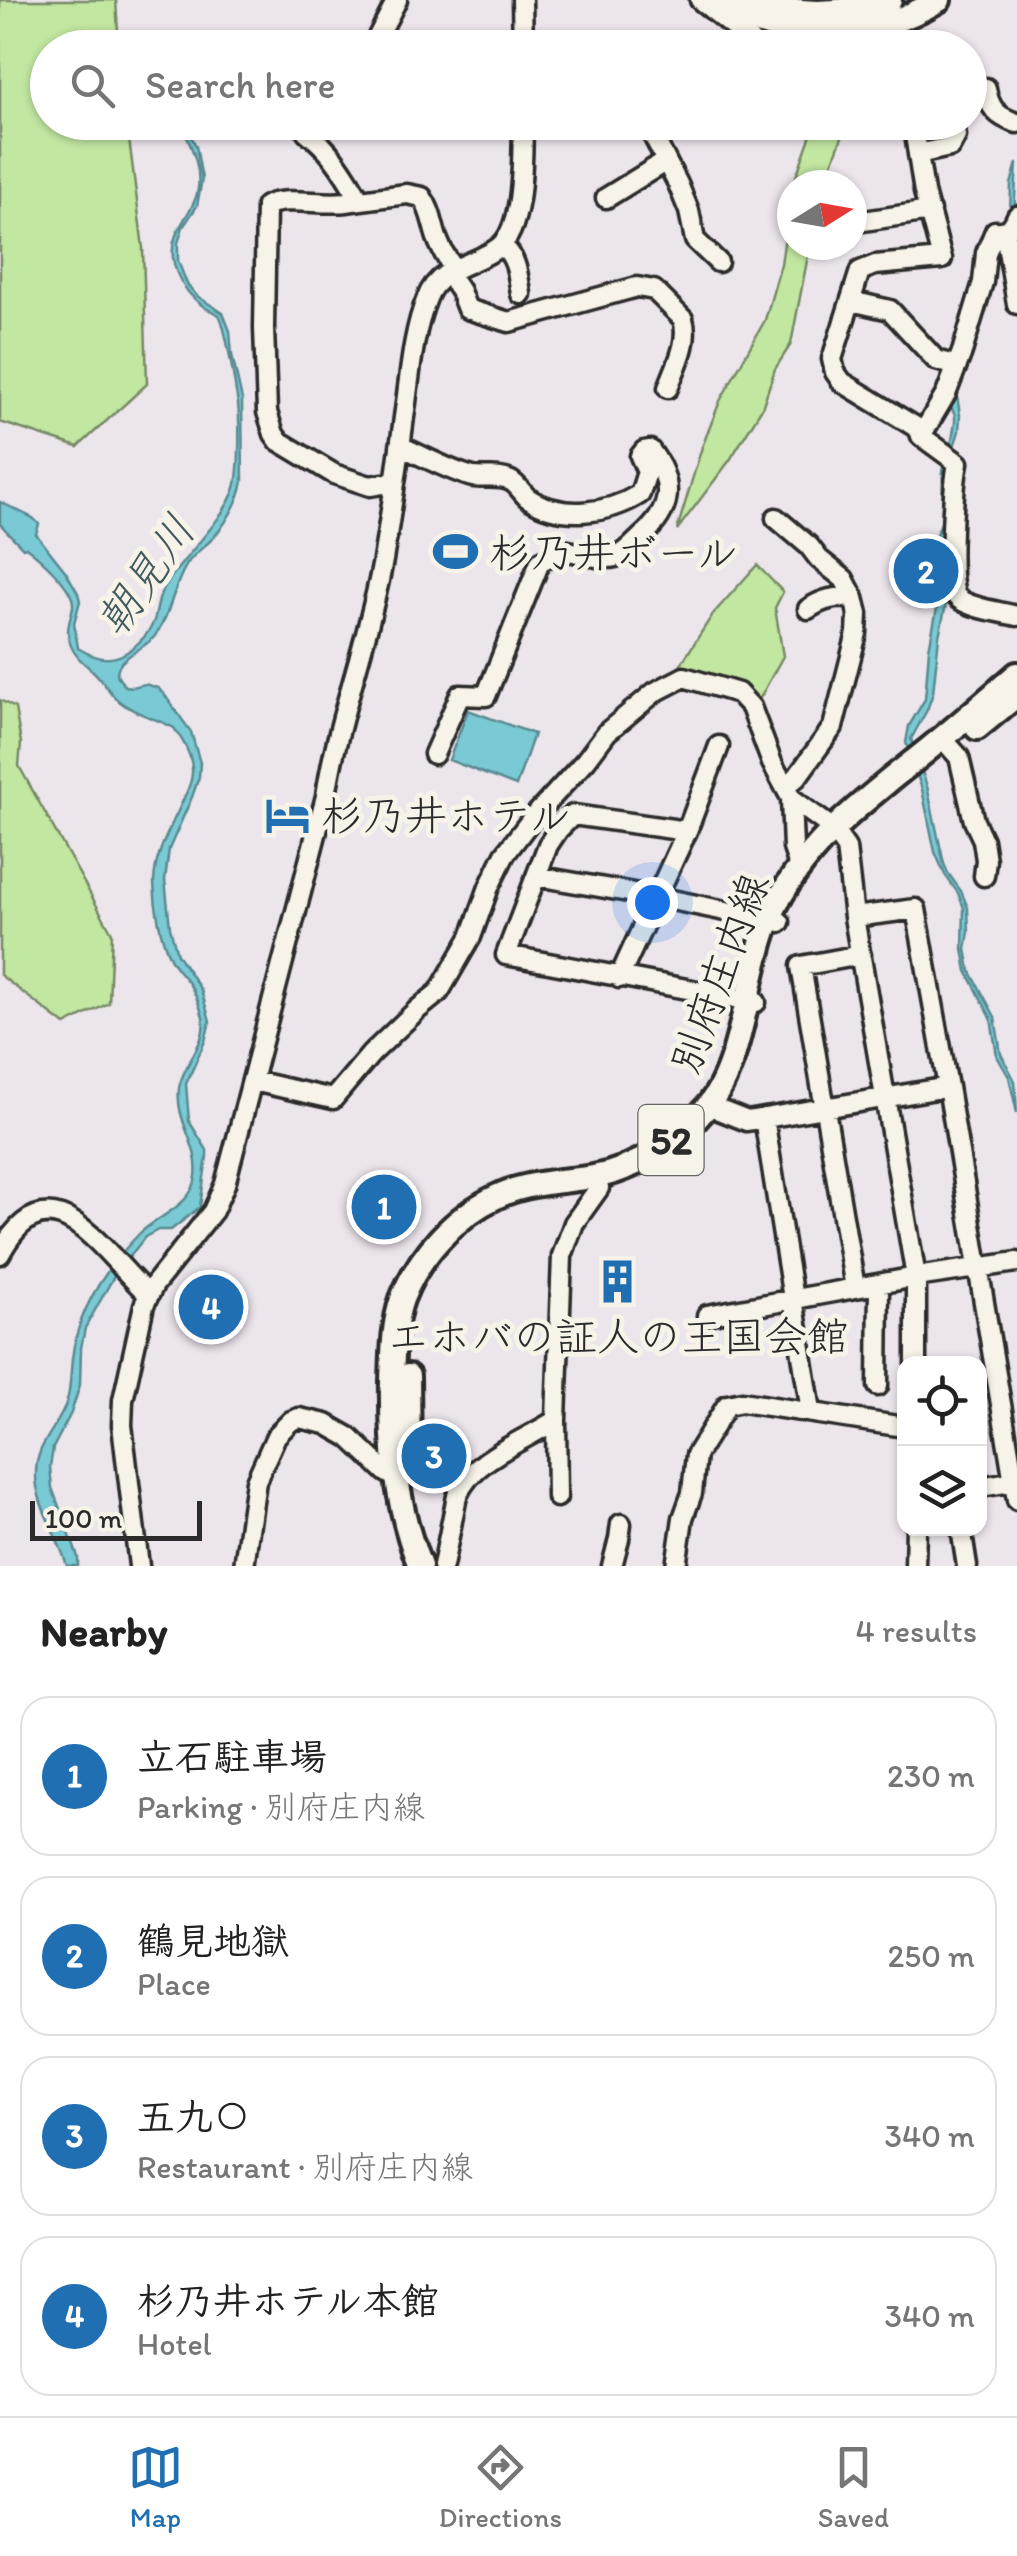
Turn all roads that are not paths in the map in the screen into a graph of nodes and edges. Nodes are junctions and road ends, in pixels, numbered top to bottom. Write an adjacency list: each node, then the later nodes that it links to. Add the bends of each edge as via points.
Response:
1 (396, 0): 9 (street)
2 (522, 0): 10 (street)
3 (700, 0): 8 (street)
4 (715, 0): 11 (main road, via 751,22)
5 (754, 0): 7 (main road, via 814,13)
6 (939, 0): 7 (main road, via 904,17)
7 (878, 11): 12 (main road)
8 (732, 25)
9 (381, 30)
10 (523, 30)
11 (785, 30)
12 (840, 30)
13 (987, 94): 14 (street, via 989,106)
14 (1017, 123)
15 (317, 140): 23 (street, via 338,162)
16 (522, 140): 27 (street, via 520,199)
17 (655, 140): 21 (street)
18 (916, 140): 20 (street)
19 (954, 140): 20 (street, via 950,147)
20 (918, 154): 24 (street)
21 (666, 161): 22 (street); 28 (street, via 696,240)
22 (606, 198)
23 (354, 201): 29 (street, via 422,197); 37 (street, via 276,200 266,206 268,412 279,441 334,474 370,486)
24 (930, 211): 25 (street); 31 (street, via 942,259 860,270)
25 (867, 220)
26 (1011, 224): 32 (street); 33 (street, via 995,231 986,253)
27 (502, 245): 29 (street); 30 (street, via 511,253)
28 (718, 262)
29 (451, 271): 34 (street, via 467,309 509,322 636,288 654,290 686,326); 36 (street, via 427,294)
30 (521, 294)
31 (850, 302): 33 (street, via 890,310 936,360); 35 (street, via 832,359 835,372)
32 (1017, 304)
33 (957, 366): 35 (street)
34 (668, 388)
35 (921, 436): 41 (street, via 952,459 954,592)
36 (400, 446): 37 (street); 46 (street, via 472,476 512,482 528,498 560,511 604,511 640,494 647,472 640,456 650,450 667,486 658,523 620,556 561,550 540,562 486,696 460,696)
37 (395, 482): 59 (street, via 373,606)
38 (776, 518): 39 (street, via 844,579)
39 (854, 598): 40 (street, via 838,596); 47 (street, via 857,633 833,727)
40 (808, 609)
41 (1017, 616)
42 (1017, 674): 44 (main road, 別府庄内線 / 52)
43 (1017, 696): 44 (main road, 別府庄内線 / 52)
44 (947, 744): 49 (main road, 別府庄内線 / 52); 52 (street, via 959,757 983,840)
45 (719, 746): 48 (street)
46 (434, 754)
47 (788, 793): 49 (street); 50 (street); 59 (street, via 752,707 738,693 684,677 655,692 607,732 531,820 505,854 471,937 439,992 333,1099)
48 (687, 831): 51 (street, via 574,816 548,845); 53 (street)
49 (836, 832): 50 (main road, 別府庄内線 / 52); 54 (street, via 846,848); 55 (main road, 別府庄内線 / 52)
50 (799, 866): 55 (main road, 別府庄内線 / 52)
51 (536, 876): 53 (street); 57 (street, via 506,955)
52 (984, 876)
53 (657, 897): 55 (street); 57 (street)
54 (854, 917): 56 (street); 60 (street, via 916,909)
55 (775, 920): 58 (main road, 別府庄内線 / 52)
56 (861, 955): 61 (street); 62 (street, via 801,966)
57 (619, 978): 58 (street)
58 (751, 1001): 63 (main road, 別府庄内線 / 52, via 736,1076); 80 (main road, 別府庄内線 / 52, via 710,1104 663,1147 615,1172 496,1197 463,1218 425,1257 402,1299 394,1336 392,1434)
59 (253, 1081): 72 (street, via 220,1198)
60 (948, 1088): 61 (street); 68 (street)
61 (885, 1097): 62 (street); 69 (street)
62 (825, 1107): 64 (street); 71 (street)
63 (719, 1110): 64 (street); 65 (main road, 別府庄内線 / 52, via 665,1160)
64 (764, 1118): 73 (street)
65 (599, 1188): 78 (street, via 574,1222 562,1256); 80 (main road, 別府庄内線 / 52, via 505,1205 466,1229 430,1268 415,1298 408,1336)
66 (0, 1254): 72 (street, via 24,1222 63,1215)
67 (1017, 1262): 68 (street)
68 (978, 1268): 69 (street); 82 (street)
69 (916, 1277): 70 (street); 75 (street)
70 (879, 1284): 71 (street); 76 (street)
71 (854, 1288): 73 (street)
72 (146, 1291): 87 (street, via 122,1413)
73 (794, 1298): 74 (street); 77 (street)
74 (707, 1314)
75 (916, 1356)
76 (878, 1386)
77 (810, 1411): 79 (street); 93 (street, via 742,1402 725,1408 696,1455)
78 (556, 1420): 83 (street); 91 (street, via 497,1455 461,1487)
79 (897, 1426)
80 (403, 1477): 88 (street, via 386,1472 341,1432 318,1421 291,1421 276,1436 256,1481); 89 (main road, 別府庄内線 / 52, via 401,1509); 90 (main road, 別府庄内線 / 52)
81 (987, 1487): 82 (street)
82 (1016, 1487)
83 (557, 1497)
84 (621, 1524): 92 (street)
85 (916, 1536): 94 (street)
86 (962, 1536): 95 (street)
87 (138, 1566)
88 (244, 1566)
89 (420, 1566)
90 (432, 1566)
91 (444, 1566)
92 (612, 1566)
93 (676, 1566)
94 (915, 1566)
95 (967, 1566)

